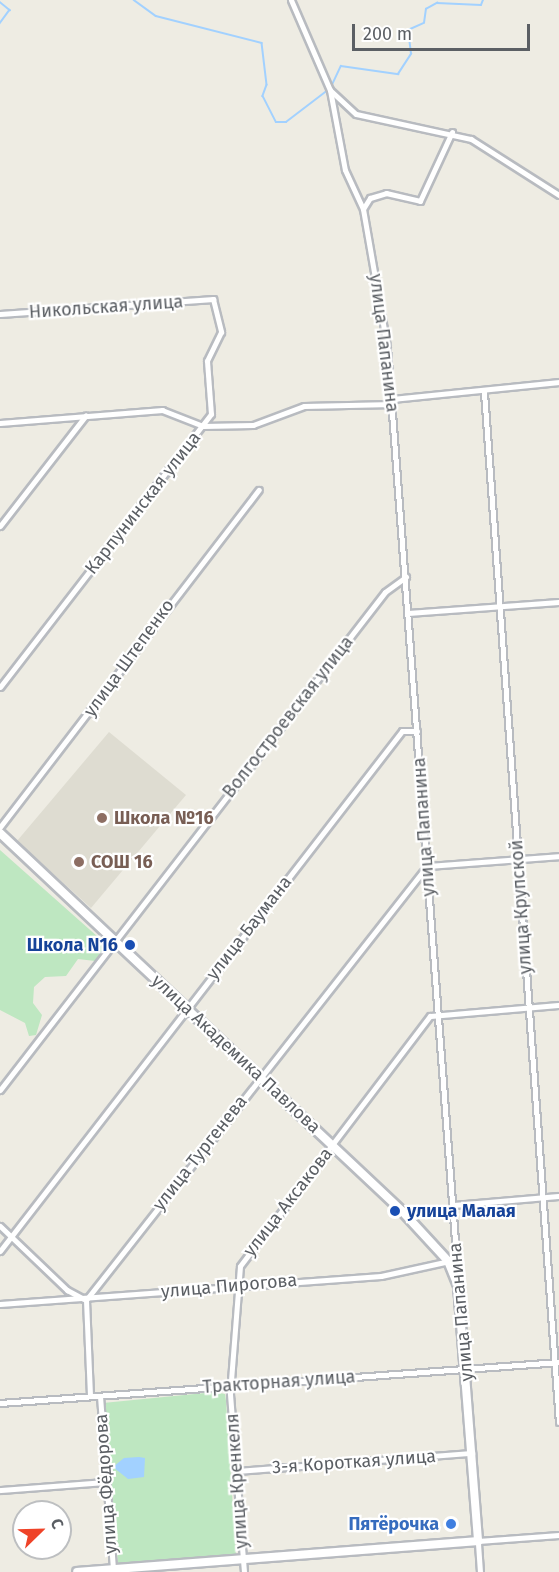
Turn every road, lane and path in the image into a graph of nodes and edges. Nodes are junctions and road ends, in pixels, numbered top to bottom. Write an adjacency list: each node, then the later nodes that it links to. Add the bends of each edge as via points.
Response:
1 (291, 0): 2 (street)
2 (330, 90): 3 (street, via 356,114); 5 (street, улица Папанина, via 345,170)
3 (452, 132): 4 (street, via 501,156); 5 (street, via 420,201 386,193 370,198)
4 (559, 195)
5 (363, 209): 10 (street, улица Папанина)
6 (213, 299): 7 (street, Никольская улица); 13 (street, Карпунинская улица, via 220,340 207,361 214,405)
7 (0, 314)
8 (559, 382): 9 (street)
9 (484, 392): 10 (street); 18 (street, улица Крупской)
10 (392, 402): 13 (street, via 304,406 253,425); 16 (street, улица Папанина)
11 (86, 415): 12 (street); 13 (street, via 162,410); 15 (street)
12 (0, 423)
13 (202, 426): 20 (street, Карпунинская улица)
14 (258, 490): 22 (street, улица Штепенко)
15 (0, 526)
16 (406, 578): 19 (street, улица Папанина); 27 (street, Волгостроевская улица, via 384,592)
17 (559, 602): 18 (street)
18 (499, 606): 19 (street); 25 (street, улица Крупской)
19 (408, 612): 21 (street, улица Папанина)
20 (0, 687)
21 (417, 730): 26 (street, улица Папанина); 29 (street, улица Баумана, via 402,731)
22 (0, 827)
23 (0, 833): 27 (street, улица Академика Павлова)
24 (559, 856): 25 (street)
25 (518, 859): 26 (street); 30 (street, улица Крупской)
26 (427, 866): 31 (street, улица Папанина); 32 (street, улица Тургенева)
27 (115, 940): 29 (street, улица Академика Павлова); 33 (street, Волгостроевская улица)
28 (559, 1005): 30 (street)
29 (187, 1008): 32 (street, улица Академика Павлова); 39 (street, улица Баумана)
30 (529, 1008): 31 (street); 36 (street, улица Крупской)
31 (438, 1015): 34 (street, улица Аксакова, via 430,1016); 37 (street, улица Папанина)
32 (260, 1076): 34 (street, улица Академика Павлова); 45 (street, улица Тургенева)
33 (0, 1090)
34 (332, 1146): 42 (street, улица Академика Павлова, via 409,1212); 43 (street, улица Аксакова, via 240,1266)
35 (559, 1196): 36 (street)
36 (545, 1197): 37 (street); 47 (street, улица Крупской)
37 (453, 1205): 41 (street, улица Папанина)
38 (0, 1226): 39 (street)
39 (11, 1236): 40 (street, улица Баумана); 45 (street, via 67,1290)
40 (0, 1251)
41 (456, 1257): 42 (street, улица Пирогова); 44 (street, улица Папанина)
42 (448, 1261): 43 (street, улица Пирогова, via 381,1276); 44 (street, улица Академика Павлова)
43 (239, 1284): 45 (street, улица Пирогова); 49 (street, улица Кренкеля)
44 (458, 1286): 48 (street, улица Папанина)
45 (86, 1300): 46 (street, улица Пирогова); 50 (street, улица Фёдорова)
46 (0, 1304)
47 (557, 1362): 48 (street, Тракторная улица); 53 (street, улица Крупской)
48 (465, 1368): 49 (street, Тракторная улица); 54 (street, улица Папанина)
49 (232, 1385): 51 (street, Тракторная улица); 55 (street, улица Кренкеля)
50 (90, 1396): 51 (street, Тракторная улица); 52 (street, Тракторная улица)
51 (100, 1396): 56 (street, улица Фёдорова)
52 (0, 1403)
53 (559, 1422)
54 (472, 1453): 55 (street, 3-я Короткая улица); 59 (street, улица Папанина)
55 (236, 1471): 60 (street, улица Кренкеля)
56 (106, 1482): 57 (street); 61 (street, улица Фёдорова)
57 (0, 1490)
58 (559, 1535): 59 (street)
59 (478, 1541): 60 (street); 64 (street, улица Папанина)
60 (243, 1560): 61 (street); 63 (street, улица Кренкеля)
61 (113, 1571): 62 (street)
62 (77, 1572)
63 (244, 1572)
64 (480, 1572)

